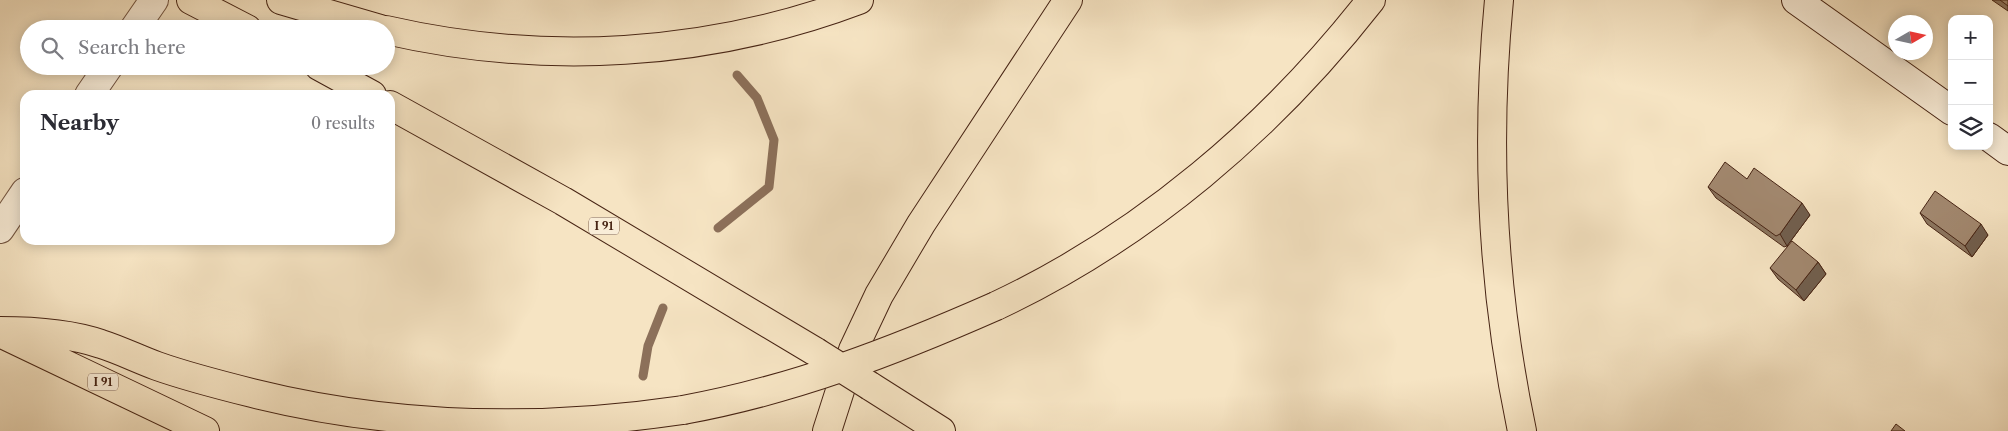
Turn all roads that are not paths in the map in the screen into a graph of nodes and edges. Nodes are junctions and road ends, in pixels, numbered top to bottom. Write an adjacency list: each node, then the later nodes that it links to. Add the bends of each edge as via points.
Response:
1 (154, 0): 9 (main road)
2 (191, 0): 10 (highway)
3 (281, 0): 11 (highway)
4 (859, 0): 12 (highway, via 750,32 629,50 560,52 501,49)
5 (1068, 0): 25 (highway, via 883,287 853,350)
6 (1371, 0): 23 (highway, bridge, via 1295,88 1218,161 1088,258 1046,282 914,342 779,389 683,410 578,422 515,424 392,418 312,406 200,380 79,338)
7 (1499, 0): 27 (highway, via 1492,78 1492,194 1503,322)
8 (1796, 0): 18 (main road)
9 (140, 20)
10 (230, 20)
11 (349, 20)
12 (395, 31)
13 (102, 75): 15 (main road)
14 (335, 75): 16 (highway)
15 (92, 90)
16 (363, 90)
17 (395, 108): 26 (highway, I 91, bridge, via 563,201 816,352)
18 (1948, 108)
19 (1993, 141): 20 (main road)
20 (2008, 151)
21 (20, 199): 22 (main road)
22 (0, 229)
23 (0, 332): 24 (highway, I 91)
24 (205, 431)
25 (828, 431)
26 (941, 431)
27 (1522, 431)

